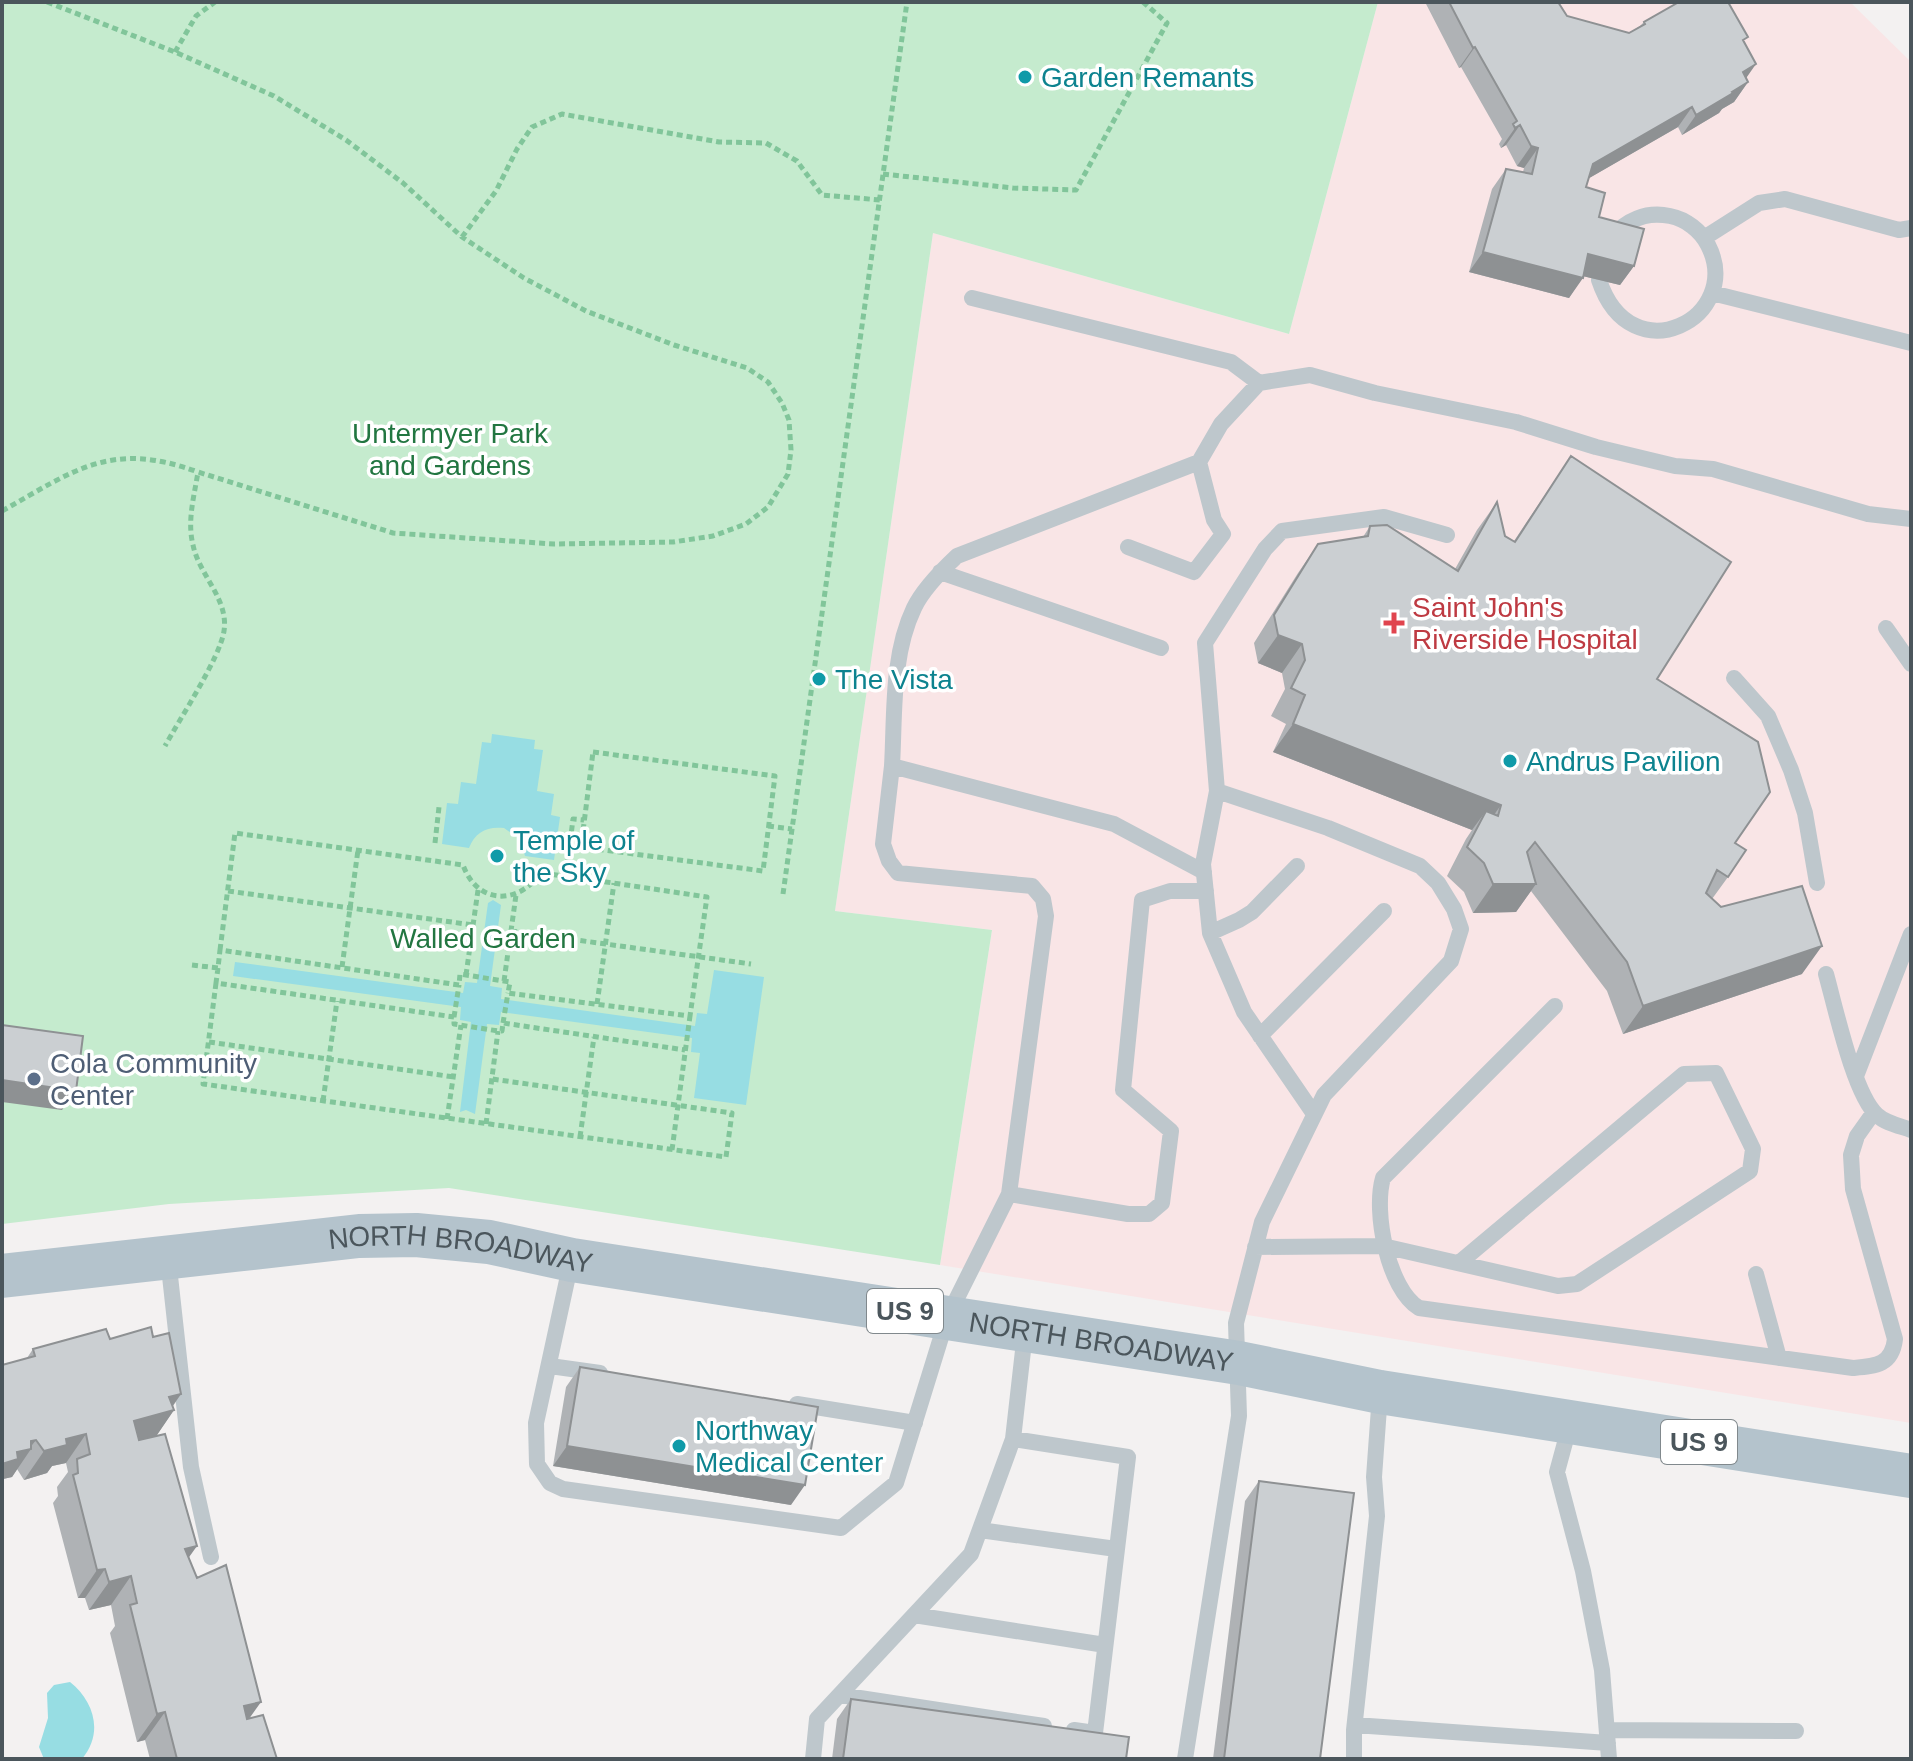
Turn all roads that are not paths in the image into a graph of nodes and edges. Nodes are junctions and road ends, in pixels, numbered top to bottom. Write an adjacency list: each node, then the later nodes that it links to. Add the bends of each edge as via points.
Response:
1 (1911, 228): 2 (lane, via 1899,230 1785,199 1759,203)
2 (1704, 238): 3 (lane, via 1691,224 1654,214 1635,218); 5 (lane, via 1716,274)
3 (1607, 242)
4 (1599, 280): 5 (lane, via 1616,314 1651,330 1670,330 1688,322)
5 (1712, 293): 7 (lane)
6 (972, 298): 8 (lane, via 1231,362)
7 (1911, 343)
8 (1259, 383): 9 (lane, via 1221,424); 10 (lane, via 1310,375 1516,422 1609,451 1713,469 1868,514)
9 (1199, 462): 12 (lane, via 1214,520 1223,534 1194,572); 13 (lane, via 957,556)
10 (1911, 519)
11 (1447, 535): 19 (lane, via 1384,517 1282,531 1265,549 1205,643)
12 (1128, 547)
13 (940, 572): 15 (lane); 18 (lane, via 914,608 899,656)
14 (1886, 628): 16 (lane)
15 (1161, 648)
16 (1911, 664)
17 (1734, 678): 22 (lane, via 1768,716 1791,770 1805,813)
18 (892, 766): 21 (lane, via 1114,824); 34 (lane, via 883,844 898,873 1032,886 1043,899 1046,916)
19 (1217, 791): 21 (lane); 32 (lane, via 1420,866 1438,883 1461,929 1451,961 1324,1095)
20 (1297, 866): 25 (lane, via 1252,912)
21 (1204, 872): 23 (lane)
22 (1817, 883)
23 (1206, 891): 25 (lane); 34 (lane, via 1170,891 1142,900 1123,1090 1171,1131 1162,1203 1149,1214 1128,1214)
24 (1384, 911): 29 (lane)
25 (1210, 933): 29 (lane)
26 (1911, 934): 30 (lane)
27 (1826, 974): 30 (lane)
28 (1555, 1006): 35 (lane, via 1383,1178)
29 (1260, 1036): 32 (lane)
30 (1856, 1076): 31 (lane)
31 (1874, 1112): 33 (lane); 44 (lane, via 1851,1155 1853,1189 1895,1339 1893,1352 1873,1366 1853,1368)
32 (1314, 1114): 36 (lane)
33 (1911, 1130)
34 (1009, 1194): 42 (lane)
35 (1383, 1246): 36 (lane); 39 (lane); 44 (lane, via 1410,1302 1419,1308)
36 (1255, 1247): 45 (lane, via 1236,1323)
37 (168, 1256): 38 (main road, NORTH BROADWAY / US 9, via 416,1235 489,1242); 41 (main road, NORTH BROADWAY / US 9); 56 (lane, via 191,1467)
38 (572, 1260): 42 (main road, NORTH BROADWAY / US 9); 46 (lane)
39 (1459, 1263): 39 (lane, via 1558,1286 1577,1284 1750,1171 1753,1149 1716,1073 1684,1074)
40 (1756, 1274): 44 (lane)
41 (2, 1276)
42 (947, 1318): 43 (main road, NORTH BROADWAY / US 9); 51 (lane)
43 (1026, 1331): 45 (main road, NORTH BROADWAY / US 9); 52 (lane)
44 (1779, 1358)
45 (1239, 1363): 48 (main road, NORTH BROADWAY / US 9); 64 (lane, via 1239,1416)
46 (550, 1366): 47 (lane); 51 (lane, via 536,1423 537,1464 550,1483 563,1489 841,1528 896,1483)
47 (611, 1375)
48 (1380, 1392): 50 (main road, NORTH BROADWAY / US 9); 60 (lane, via 1377,1516)
49 (778, 1402): 51 (lane)
50 (1571, 1422): 53 (main road, NORTH BROADWAY / US 9); 62 (lane, via 1557,1472 1599,1656)
51 (915, 1423)
52 (1013, 1439): 54 (lane); 55 (lane, via 1128,1457)
53 (1911, 1476)
54 (980, 1530): 55 (lane); 57 (lane, via 971,1554)
55 (1116, 1549): 58 (lane)
56 (211, 1557)
57 (914, 1615): 58 (lane); 59 (lane)
58 (1105, 1645): 59 (lane, via 1095,1733)
59 (840, 1695): 63 (lane, via 817,1719)
60 (1355, 1725): 62 (lane); 65 (lane)
61 (1796, 1731): 62 (lane)
62 (1608, 1744)
63 (813, 1759)
64 (1185, 1759)
65 (1354, 1759)

